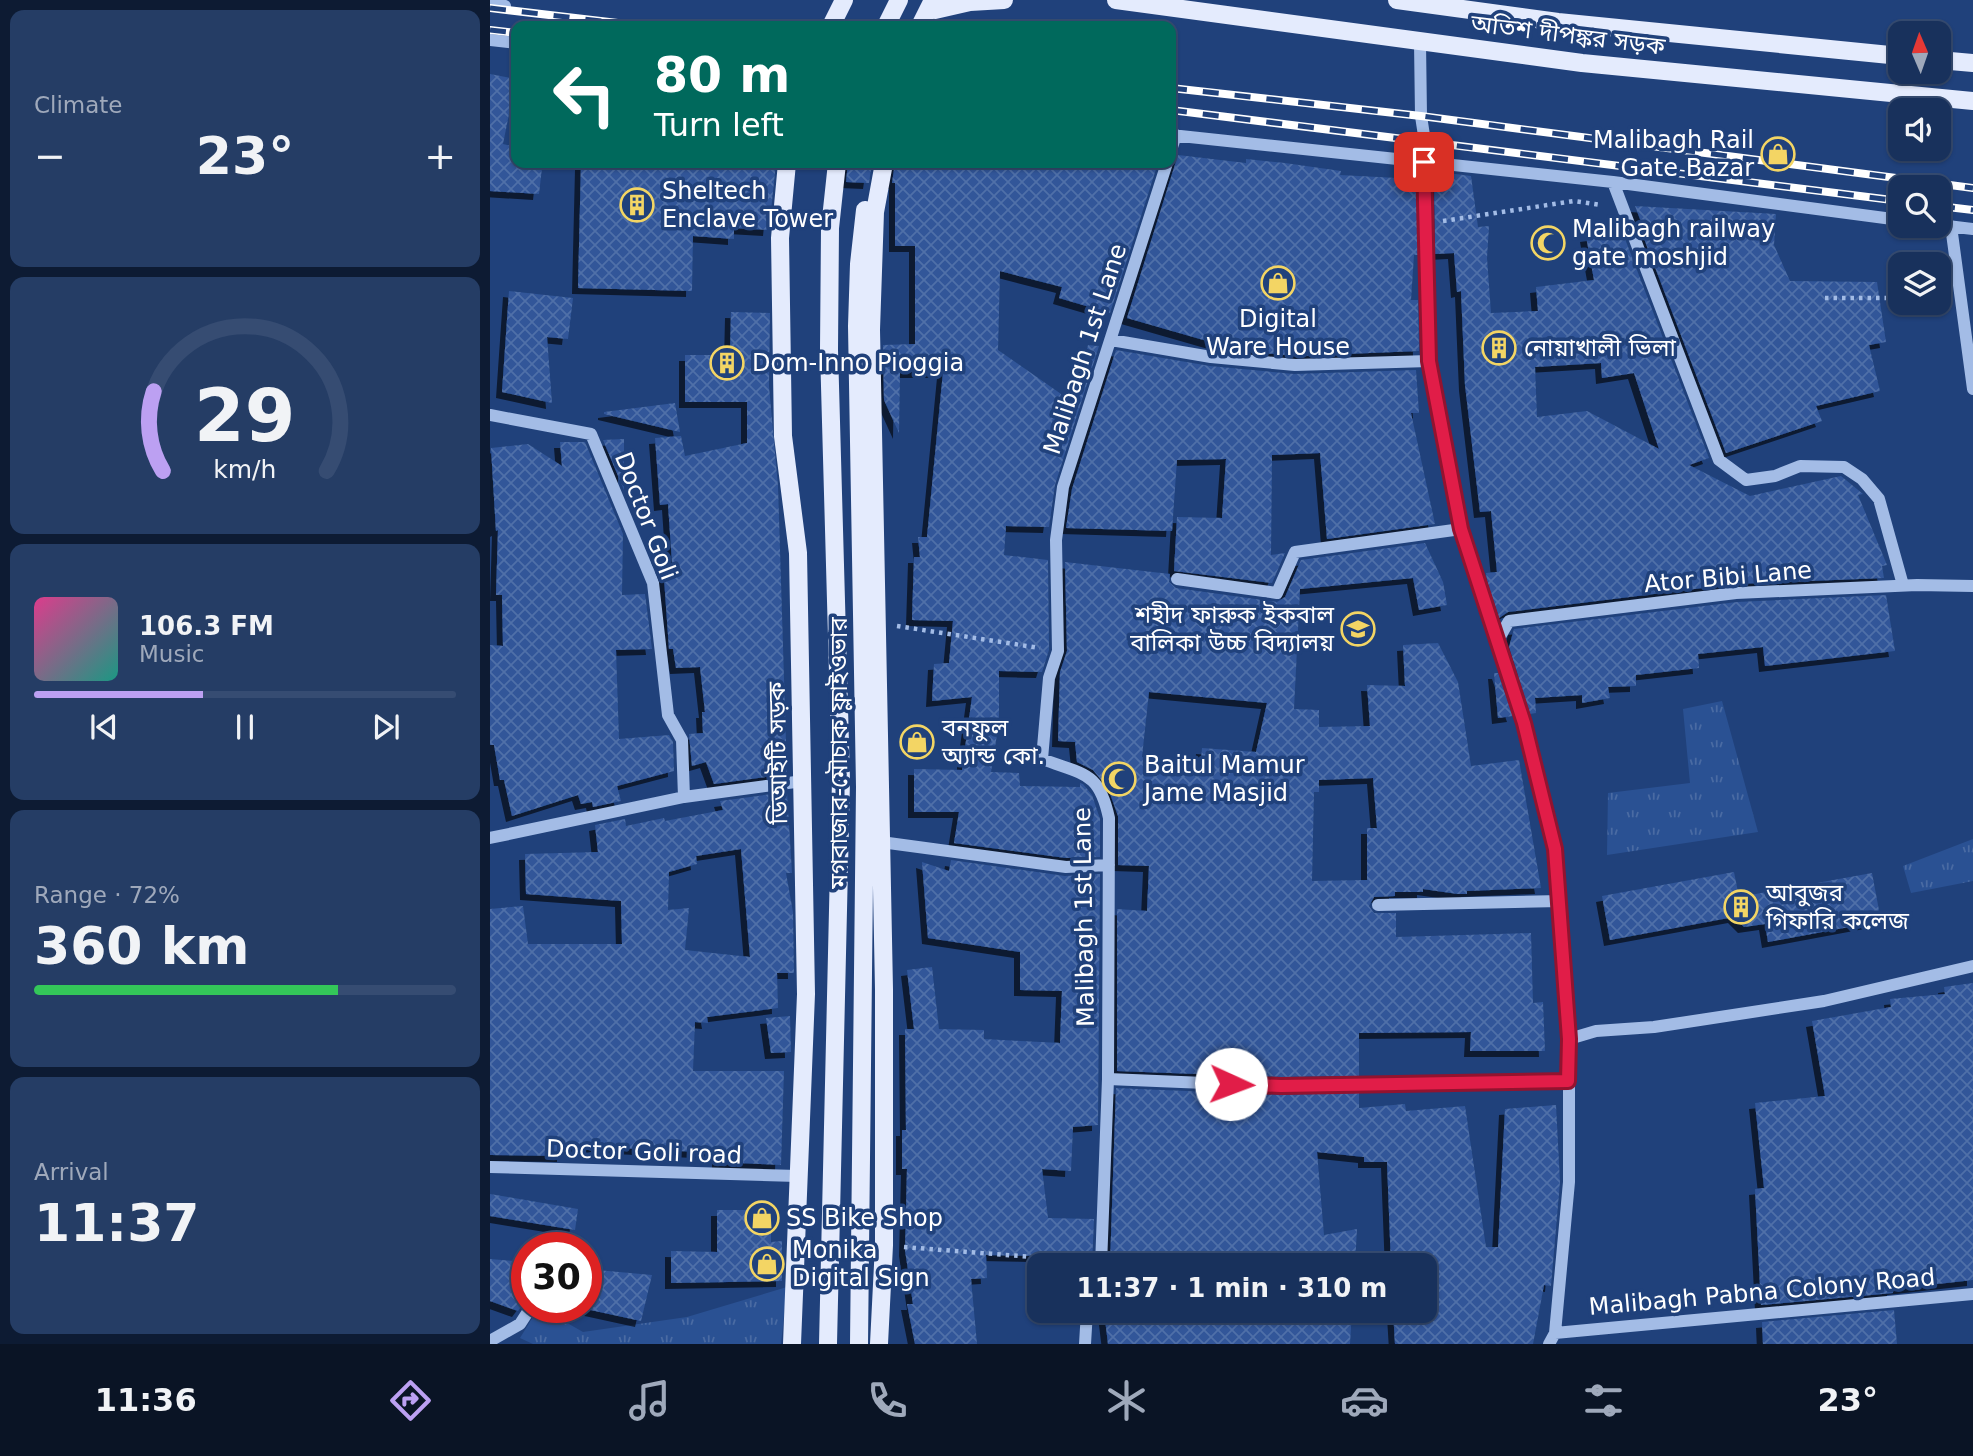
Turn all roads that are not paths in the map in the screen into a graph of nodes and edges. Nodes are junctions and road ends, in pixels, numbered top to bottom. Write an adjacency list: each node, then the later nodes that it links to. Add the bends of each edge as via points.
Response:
1 (844, 0): 9 (main road)
2 (899, 0): 10 (main road)
3 (1004, 0): 8 (main road)
4 (1116, 0): 12 (main road, অতিশ দীপঙ্কর সড়ক)
5 (1397, 0): 14 (main road, অতিশ দীপঙ্কর সড়ক, via 1558,22)
6 (490, 3): 7 (street)
7 (505, 6)
8 (934, 9)
9 (834, 21)
10 (888, 21)
11 (490, 40): 13 (street)
12 (1420, 41): 17 (main road, অতিশ দীপঙ্কর সড়ক, via 1582,63); 19 (street)
13 (511, 42)
14 (1888, 55)
15 (1951, 61): 16 (main road)
16 (1973, 63)
17 (1973, 101)
18 (1176, 135): 19 (street)
19 (1424, 162): 25 (street); 31 (street)
20 (787, 168): 39 (main road, ডিআইটি সড়ক, via 780,238 783,436 798,553)
21 (836, 168): 59 (main road, মগবাজার-মৌচাক ফ্লাইওভার, via 830,228 829,350 841,780)
22 (871, 168): 60 (main road, মগবাজার-মৌচাক ফ্লাইওভার, via 859,264 857,326 865,787)
23 (883, 168): 42 (main road, via 875,212 871,294)
24 (1165, 168): 30 (street, Malibagh 1st Lane)
25 (1613, 182): 26 (street); 36 (street, via 1719,460 1746,480 1800,466 1844,467 1879,499)
26 (1888, 218)
27 (1951, 226): 28 (street)
28 (1973, 229)
29 (1947, 238): 32 (street)
30 (1111, 340): 31 (street, via 1294,365); 43 (street, Malibagh 1st Lane, via 1063,486 1056,540 1058,651 1049,678 1042,759 1095,780 1103,792 1109,818)
31 (1429, 361): 34 (street)
32 (1973, 389)
33 (490, 415): 40 (street, Doctor Goli, via 591,434 653,583 668,715 682,740)
34 (1461, 529): 35 (street, via 1295,552 1277,593); 38 (street)
35 (1177, 579)
36 (1903, 585): 37 (street, Ator Bibi Lane); 38 (street, Ator Bibi Lane, via 1737,593 1508,621)
37 (1973, 586)
38 (1498, 640): 44 (street, via 1555,849)
39 (803, 780): 40 (street); 51 (main road, ডিআইটি সড়ক, via 806,994)
40 (684, 797): 41 (street)
41 (490, 838)
42 (881, 842): 43 (street, via 1066,867); 61 (main road, via 884,1245)
43 (1109, 865): 48 (street, Malibagh 1st Lane)
44 (1560, 901): 45 (street); 47 (street)
45 (1378, 905)
46 (1973, 966): 47 (street, via 1824,1001 1654,1027 1596,1031)
47 (1569, 1039): 49 (street)
48 (1108, 1079): 49 (street, via 1281,1086); 52 (street, Malibagh 1st Lane)
49 (1568, 1081): 56 (street, via 1569,1182)
50 (490, 1167): 51 (street, Doctor Goli road)
51 (797, 1176): 58 (main road, ডিআইটি সড়ক)
52 (1102, 1253)
53 (1973, 1294): 56 (street, Malibagh Pabna Colony Road)
54 (521, 1323): 57 (street)
55 (1086, 1323): 62 (street)
56 (1552, 1338)
57 (490, 1341)
58 (792, 1344)
59 (828, 1344)
60 (859, 1344)
61 (879, 1344)
62 (1085, 1344)

